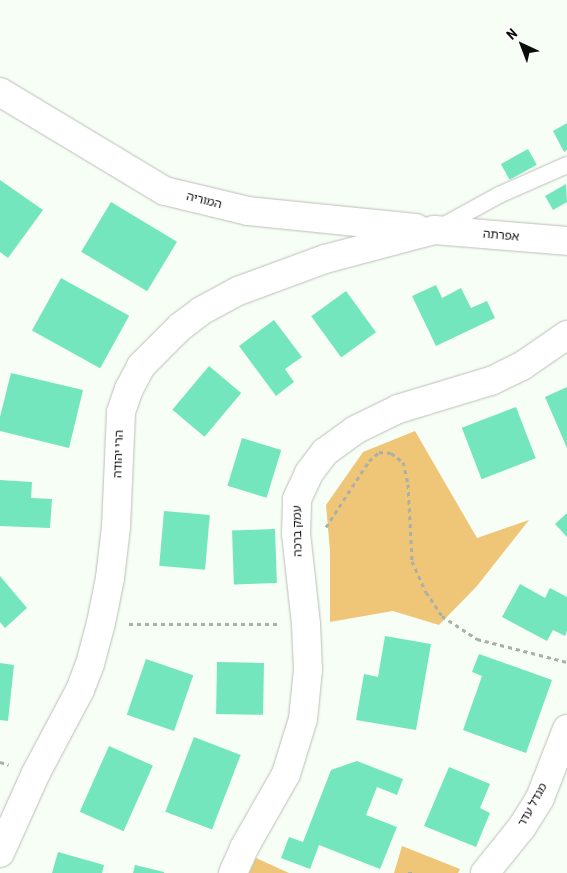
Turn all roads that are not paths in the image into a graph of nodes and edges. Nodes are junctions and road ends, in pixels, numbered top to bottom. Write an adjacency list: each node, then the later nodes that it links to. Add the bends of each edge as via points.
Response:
1 (0, 92): 3 (street, המוריה, via 165,190 248,211)
2 (567, 165): 3 (lane, via 499,195)
3 (434, 230): 4 (street, אפרתה); 7 (street, הרי יהודה, via 325,259 238,291 201,310 141,366 121,412 116,527 110,578 90,664)
4 (567, 241)
5 (567, 335): 8 (street, עמק ברכה, via 522,366 499,377 398,409 355,430 325,452 309,473 297,499 296,533 308,670 303,719 286,774)
6 (567, 729): 9 (street, מגדל עדר, via 540,798)
7 (0, 854)
8 (233, 873)
9 (485, 873)

